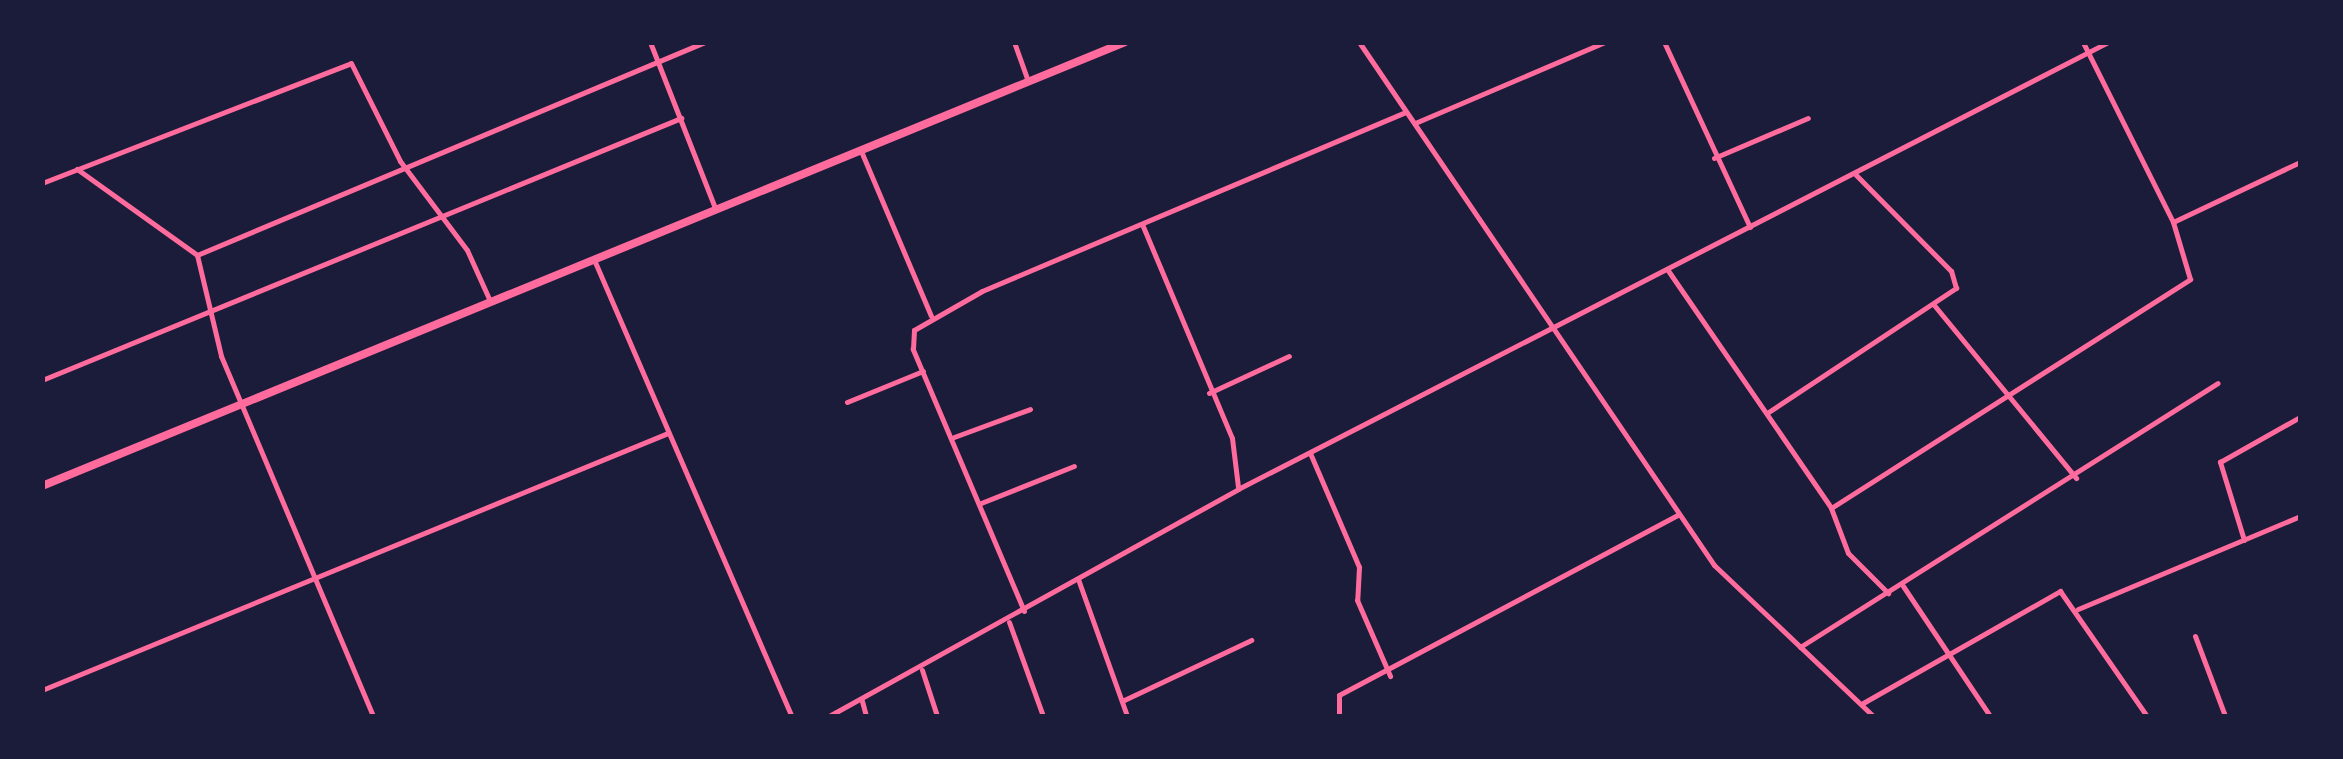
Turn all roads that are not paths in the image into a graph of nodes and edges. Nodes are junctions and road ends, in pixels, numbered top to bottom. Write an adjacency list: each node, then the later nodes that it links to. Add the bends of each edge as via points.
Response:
1 (650, 42): 12 (street)
2 (706, 42): 12 (street)
3 (1014, 42): 13 (street)
4 (1125, 42): 10 (highway)
5 (1358, 42): 14 (street)
6 (1605, 42): 17 (street)
7 (1664, 42): 19 (street)
8 (2082, 42): 11 (street)
9 (2108, 42): 11 (street)
10 (1113, 45): 13 (highway)
11 (2086, 54): 23 (street); 27 (street)
12 (660, 65): 15 (street); 22 (street)
13 (1028, 82): 18 (highway)
14 (1406, 112): 17 (street); 28 (street)
15 (681, 118): 25 (street); 26 (street)
16 (1808, 118): 19 (street)
17 (1415, 123): 37 (street)
18 (861, 152): 25 (highway); 36 (street)
19 (1714, 158): 29 (street)
20 (2300, 162): 27 (street)
21 (77, 169): 22 (street, via 346,62 362,73); 24 (street); 30 (street)
22 (407, 170): 26 (street); 30 (street)
23 (1856, 175): 29 (street); 34 (street, via 1951,270 1956,288)
24 (42, 183)
25 (716, 211): 31 (highway)
26 (446, 218): 33 (street); 35 (street)
27 (2173, 222): 43 (street, via 2190,279)
28 (1142, 224): 36 (street); 42 (street)
29 (1750, 227): 32 (street)
30 (197, 256): 35 (street)
31 (595, 262): 33 (highway); 49 (street)
32 (1668, 269): 37 (street); 47 (street)
33 (492, 304): 45 (highway)
34 (1934, 305): 43 (street); 47 (street)
35 (213, 314): 40 (street); 45 (street)
36 (931, 316): 39 (street, via 913,336)
37 (1554, 328): 51 (street); 59 (street)
38 (1289, 356): 42 (street)
39 (924, 371): 44 (street); 50 (street)
40 (42, 380)
41 (2217, 383): 54 (street)
42 (1210, 392): 56 (street, via 1232,438)
43 (2012, 394): 54 (street); 58 (street)
44 (847, 402)
45 (242, 407): 55 (highway); 63 (street)
46 (1030, 409): 50 (street)
47 (1767, 412): 58 (street)
48 (2300, 417): 61 (street, via 2220,462)
49 (668, 433): 63 (street); 82 (street)
50 (954, 437): 57 (street)
51 (1310, 453): 56 (street); 74 (street, via 1359,567 1357,600)
52 (1074, 466): 57 (street)
53 (42, 474): 55 (street)
54 (2076, 478): 64 (street)
55 (44, 485)
56 (1238, 489): 62 (street)
57 (981, 504): 67 (street)
58 (1831, 508): 65 (street, via 1848,552)
59 (1679, 514): 71 (street, via 1722,576); 74 (street)
60 (2300, 516): 61 (street)
61 (2244, 540): 66 (street)
62 (1078, 578): 67 (street); 76 (street)
63 (314, 582): 75 (street); 79 (street)
64 (1903, 585): 65 (street); 72 (street)
65 (1888, 592): 71 (street)
66 (2078, 609): 72 (street, via 2054,591); 91 (street)
67 (1024, 611): 68 (street)
68 (1009, 622): 73 (street); 86 (street)
69 (2196, 636): 92 (street)
70 (1251, 640): 76 (street)
71 (1800, 646): 78 (street)
72 (1947, 654): 78 (street); 90 (street)
73 (922, 670): 77 (street); 85 (street)
74 (1390, 676): 88 (street, via 1339,695)
75 (42, 690)
76 (1122, 701): 87 (street)
77 (862, 702): 83 (street); 84 (street)
78 (1863, 702): 89 (street)
79 (373, 716)
80 (647, 716): 81 (street)
81 (656, 716)
82 (791, 716)
83 (828, 716)
84 (866, 716)
85 (937, 716)
86 (1043, 716)
87 (1127, 716)
88 (1338, 716)
89 (1873, 716)
90 (1990, 716)
91 (2147, 716)
92 (2225, 716)

